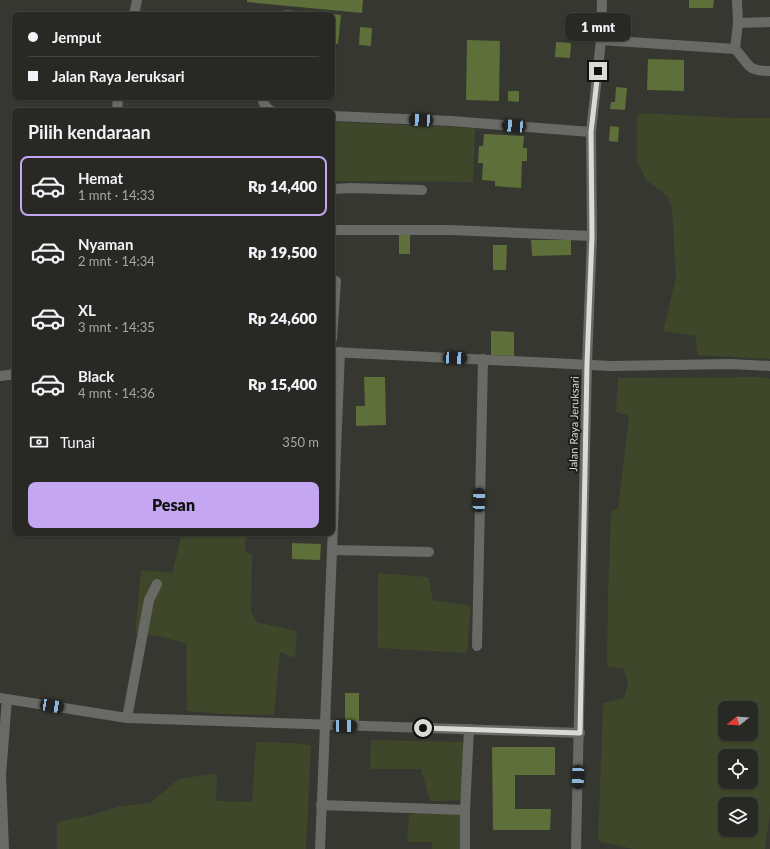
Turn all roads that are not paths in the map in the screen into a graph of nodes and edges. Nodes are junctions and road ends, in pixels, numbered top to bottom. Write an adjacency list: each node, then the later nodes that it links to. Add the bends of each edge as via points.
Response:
1 (137, 0): 4 (street)
2 (602, 0): 7 (street, Jalan Raya Jeruksari)
3 (737, 0): 5 (street)
4 (135, 12)
5 (738, 22): 6 (street); 8 (street)
6 (770, 22)
7 (601, 40): 8 (street); 11 (street, Jalan Raya Jeruksari)
8 (735, 49): 9 (street, via 753,69)
9 (770, 71)
10 (335, 116): 11 (street)
11 (591, 132): 15 (street, Jalan Raya Jeruksari)
12 (335, 189): 13 (street)
13 (422, 190)
14 (335, 230): 15 (street, via 449,230)
15 (592, 236): 20 (street, Jalan Raya Jeruksari)
16 (336, 281): 17 (street)
17 (335, 296)
18 (336, 352): 19 (street); 24 (street)
19 (483, 359): 20 (street); 29 (street)
20 (591, 365): 21 (street); 34 (street, Jalan Raya Jeruksari)
21 (770, 366)
22 (12, 374): 23 (street)
23 (0, 376)
24 (335, 402)
25 (332, 536): 26 (street)
26 (332, 550): 27 (street); 32 (street)
27 (429, 552)
28 (157, 584): 31 (street, via 149,600)
29 (477, 646)
30 (4, 698): 31 (street); 35 (street)
31 (127, 718): 32 (street)
32 (325, 726): 33 (street); 36 (street)
33 (469, 729): 34 (street); 37 (street)
34 (580, 733): 41 (street, Jalan Raya Jeruksari)
35 (0, 775): 38 (street)
36 (321, 806): 37 (street); 39 (street)
37 (465, 810): 40 (street)
38 (4, 849)
39 (320, 849)
40 (465, 849)
41 (576, 849)

